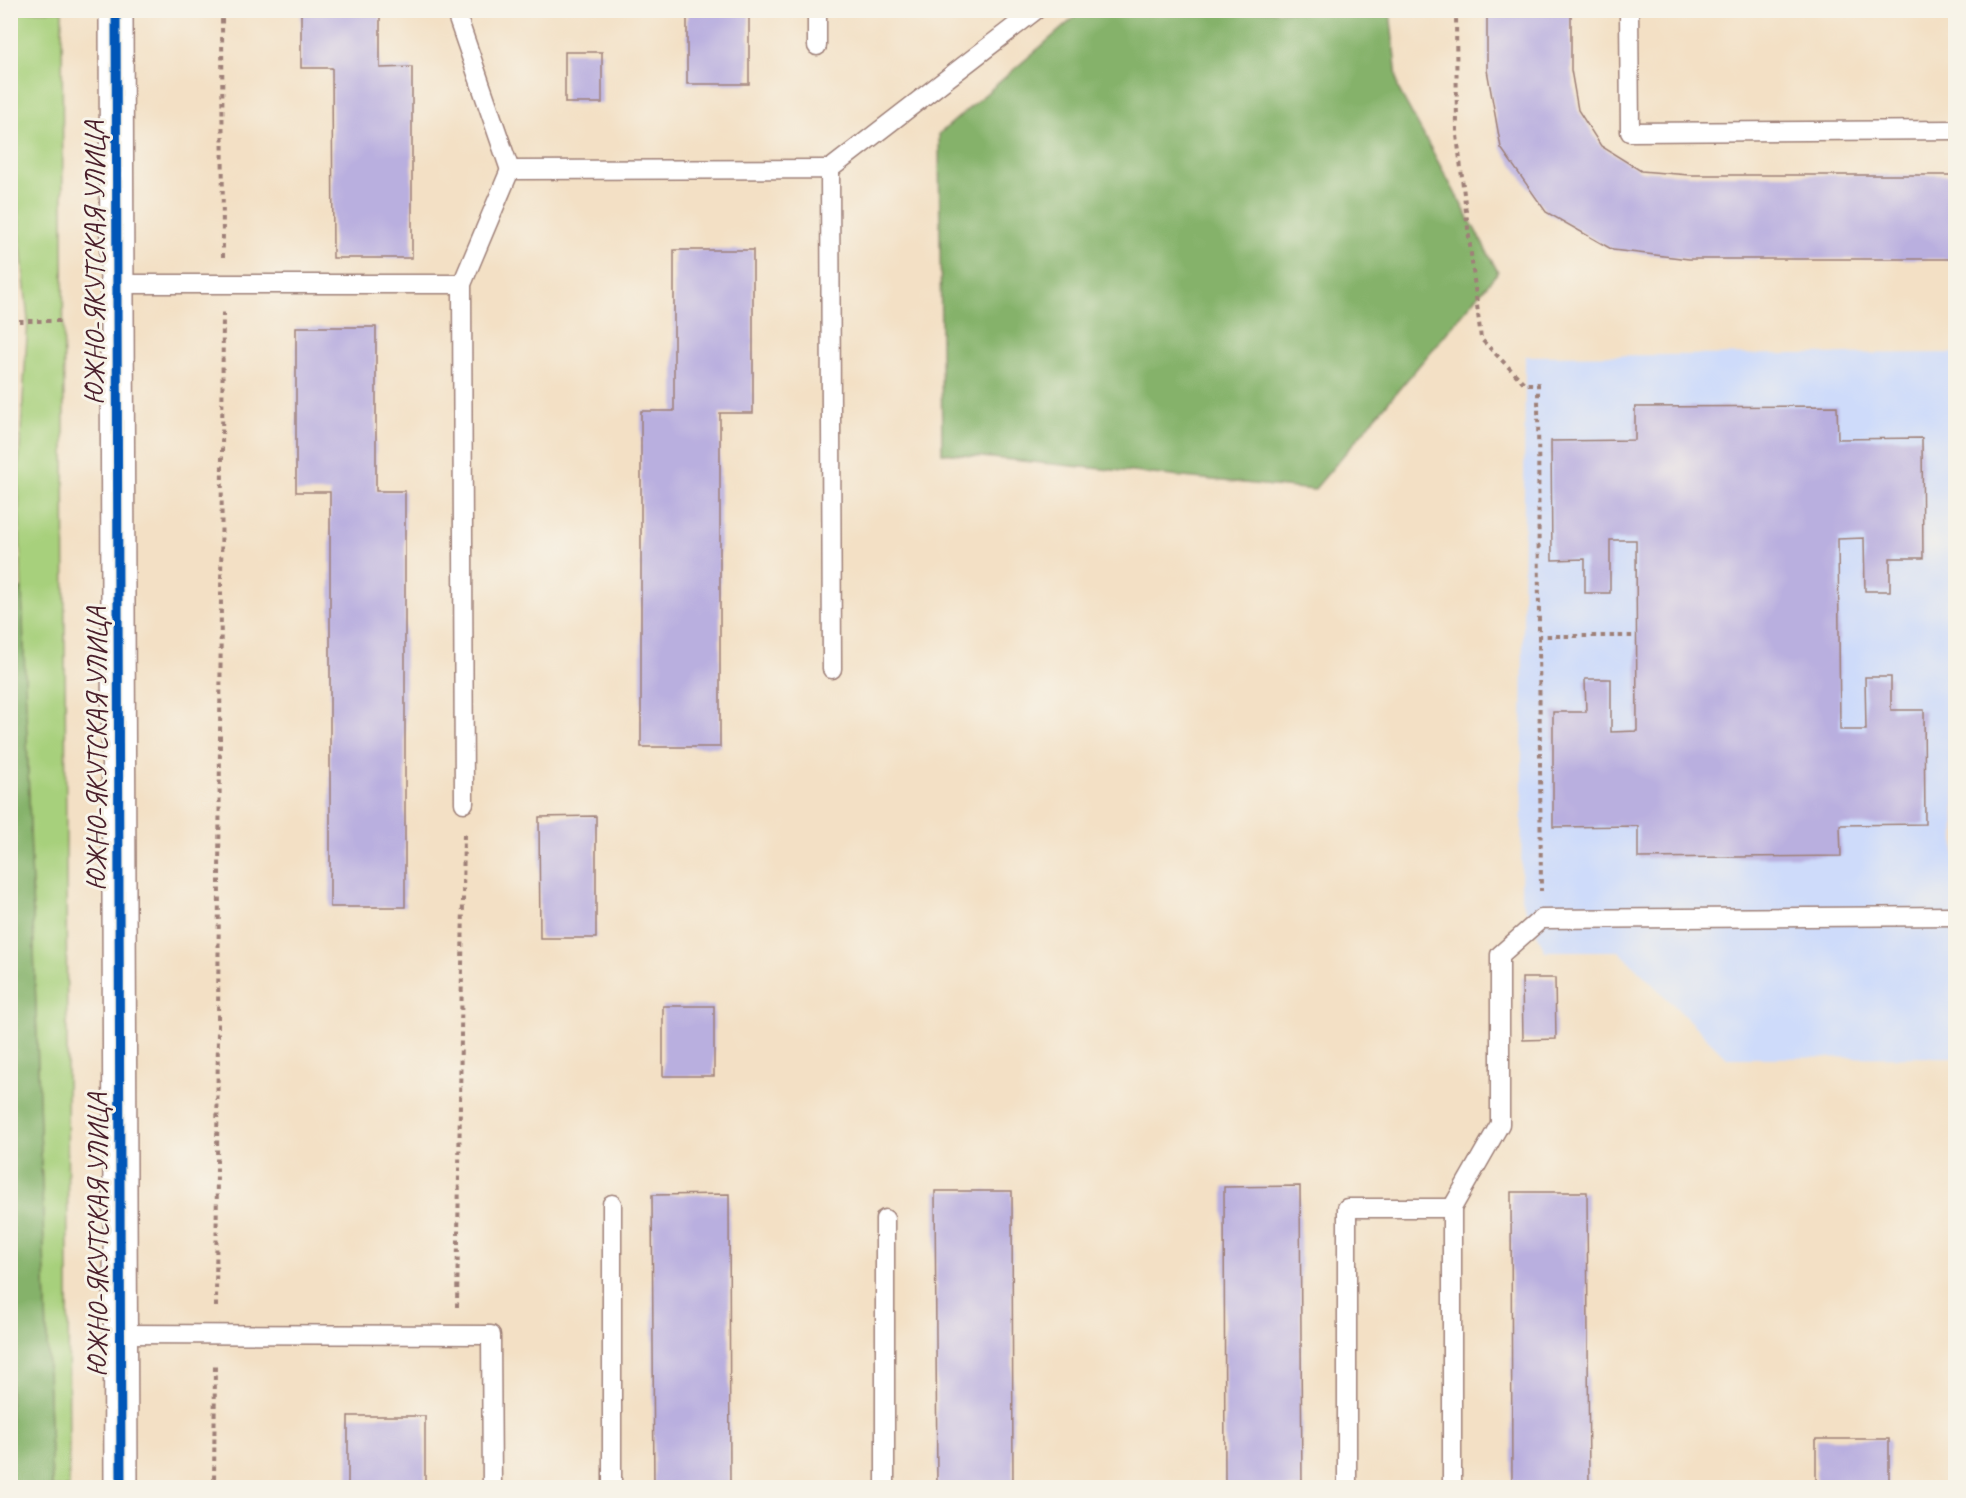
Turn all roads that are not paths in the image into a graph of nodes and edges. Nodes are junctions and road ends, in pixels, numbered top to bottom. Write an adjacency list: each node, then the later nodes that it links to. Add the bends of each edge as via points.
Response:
1 (116, 10): 10 (street, ЮЖНО-ЯКУТСКАЯ УЛИЦА)
2 (455, 10): 9 (lane)
3 (817, 10): 6 (lane)
4 (1036, 10): 8 (lane)
5 (1629, 10): 7 (lane, via 1630,132)
6 (817, 46)
7 (1956, 130)
8 (830, 169): 9 (lane); 12 (lane)
9 (510, 170): 11 (lane)
10 (117, 284): 11 (lane); 18 (street, ЮЖНО-ЯКУТСКАЯ УЛИЦА)
11 (462, 284): 13 (lane)
12 (832, 669)
13 (464, 803)
14 (1956, 915): 16 (lane, via 1541,919 1500,955 1500,1124)
15 (612, 1204): 21 (lane)
16 (1452, 1208): 23 (lane, via 1347,1208); 24 (lane)
17 (885, 1219): 22 (lane)
18 (120, 1334): 19 (street, ЮЖНО-ЯКУТСКАЯ УЛИЦА); 20 (lane, via 491,1335)
19 (121, 1488)
20 (492, 1488)
21 (612, 1488)
22 (885, 1488)
23 (1347, 1488)
24 (1452, 1488)

